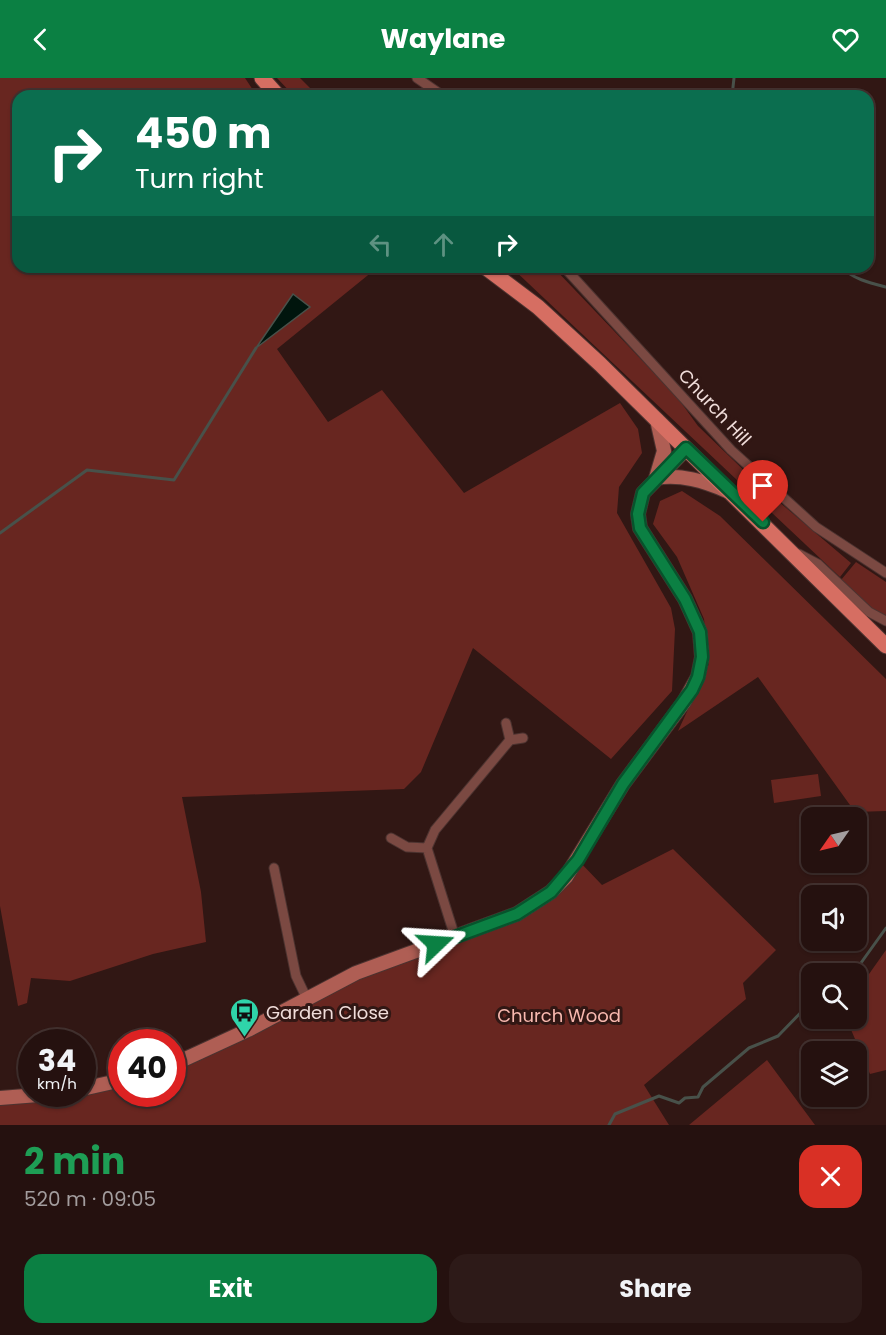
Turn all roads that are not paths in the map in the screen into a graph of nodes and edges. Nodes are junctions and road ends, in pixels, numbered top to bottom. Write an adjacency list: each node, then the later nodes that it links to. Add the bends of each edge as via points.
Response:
1 (262, 78): 3 (main road)
2 (417, 78): 4 (street)
3 (273, 90)
4 (434, 90)
5 (493, 273): 7 (main road, via 538,307)
6 (569, 273): 12 (street, Church Hill, via 731,450 816,527)
7 (657, 420): 8 (main road); 9 (street, via 664,452)
8 (686, 448): 9 (street); 10 (main road)
9 (656, 478): 10 (street, via 704,481); 21 (street, via 643,493 638,522 685,599 700,632 702,657 698,677 623,784 566,877 539,902 517,914)
10 (732, 493): 11 (main road)
11 (794, 552): 13 (street, via 818,564 869,612); 14 (main road)
12 (886, 573)
13 (886, 621)
14 (885, 642)
15 (506, 723): 17 (street)
16 (523, 738): 17 (street)
17 (510, 740): 19 (street, via 435,830)
18 (391, 838): 19 (street, via 407,847)
19 (427, 848): 21 (street)
20 (274, 868): 22 (street, via 296,976)
21 (455, 937): 22 (street, via 356,973)
22 (306, 999): 23 (street)
23 (186, 1059)
24 (18, 1097): 25 (street)
25 (0, 1098)

